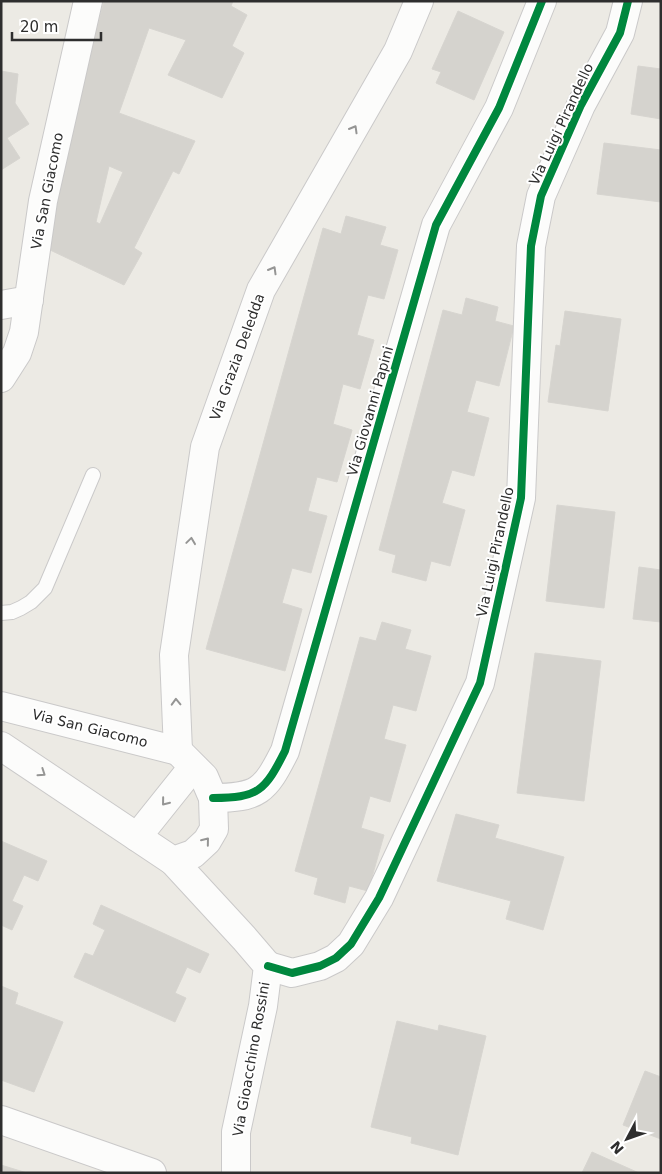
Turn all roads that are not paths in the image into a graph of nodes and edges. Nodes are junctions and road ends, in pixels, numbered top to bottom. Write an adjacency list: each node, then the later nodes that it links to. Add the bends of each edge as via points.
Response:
1 (88, 1): 5 (street, Via San Giacomo, via 42,201)
2 (419, 1): 12 (street, Via Grazia Deledda, one-way to 2, via 174,655 205,447 261,290 398,52)
3 (542, 1): 13 (street, Via Giovanni Papini, via 500,108 436,225 285,751 265,784 250,795)
4 (628, 1): 16 (street, Via Luigi Pirandello, via 620,34 581,105 541,196 531,246 521,498 480,683 379,898 351,944 336,958 320,966 292,973)
5 (29, 300): 6 (street); 7 (street, Via San Giacomo, via 18,353)
6 (1, 305)
7 (1, 378)
8 (93, 476): 9 (lane, via 45,588 21,608)
9 (1, 613)
10 (1, 706): 12 (street, Via San Giacomo)
11 (1, 746): 14 (street, one-way to 14)
12 (186, 759): 13 (street, via 204,777); 14 (street, one-way to 14)
13 (213, 798): 15 (street, one-way to 13, via 193,854 207,841 214,829)
14 (137, 837): 15 (street, Via Gioacchino Rossini)
15 (173, 862): 16 (street, Via Gioacchino Rossini)
16 (268, 966): 19 (street, Via Gioacchino Rossini, via 263,1006 236,1132)
17 (1, 1120): 18 (street)
18 (152, 1173)
19 (236, 1173)

